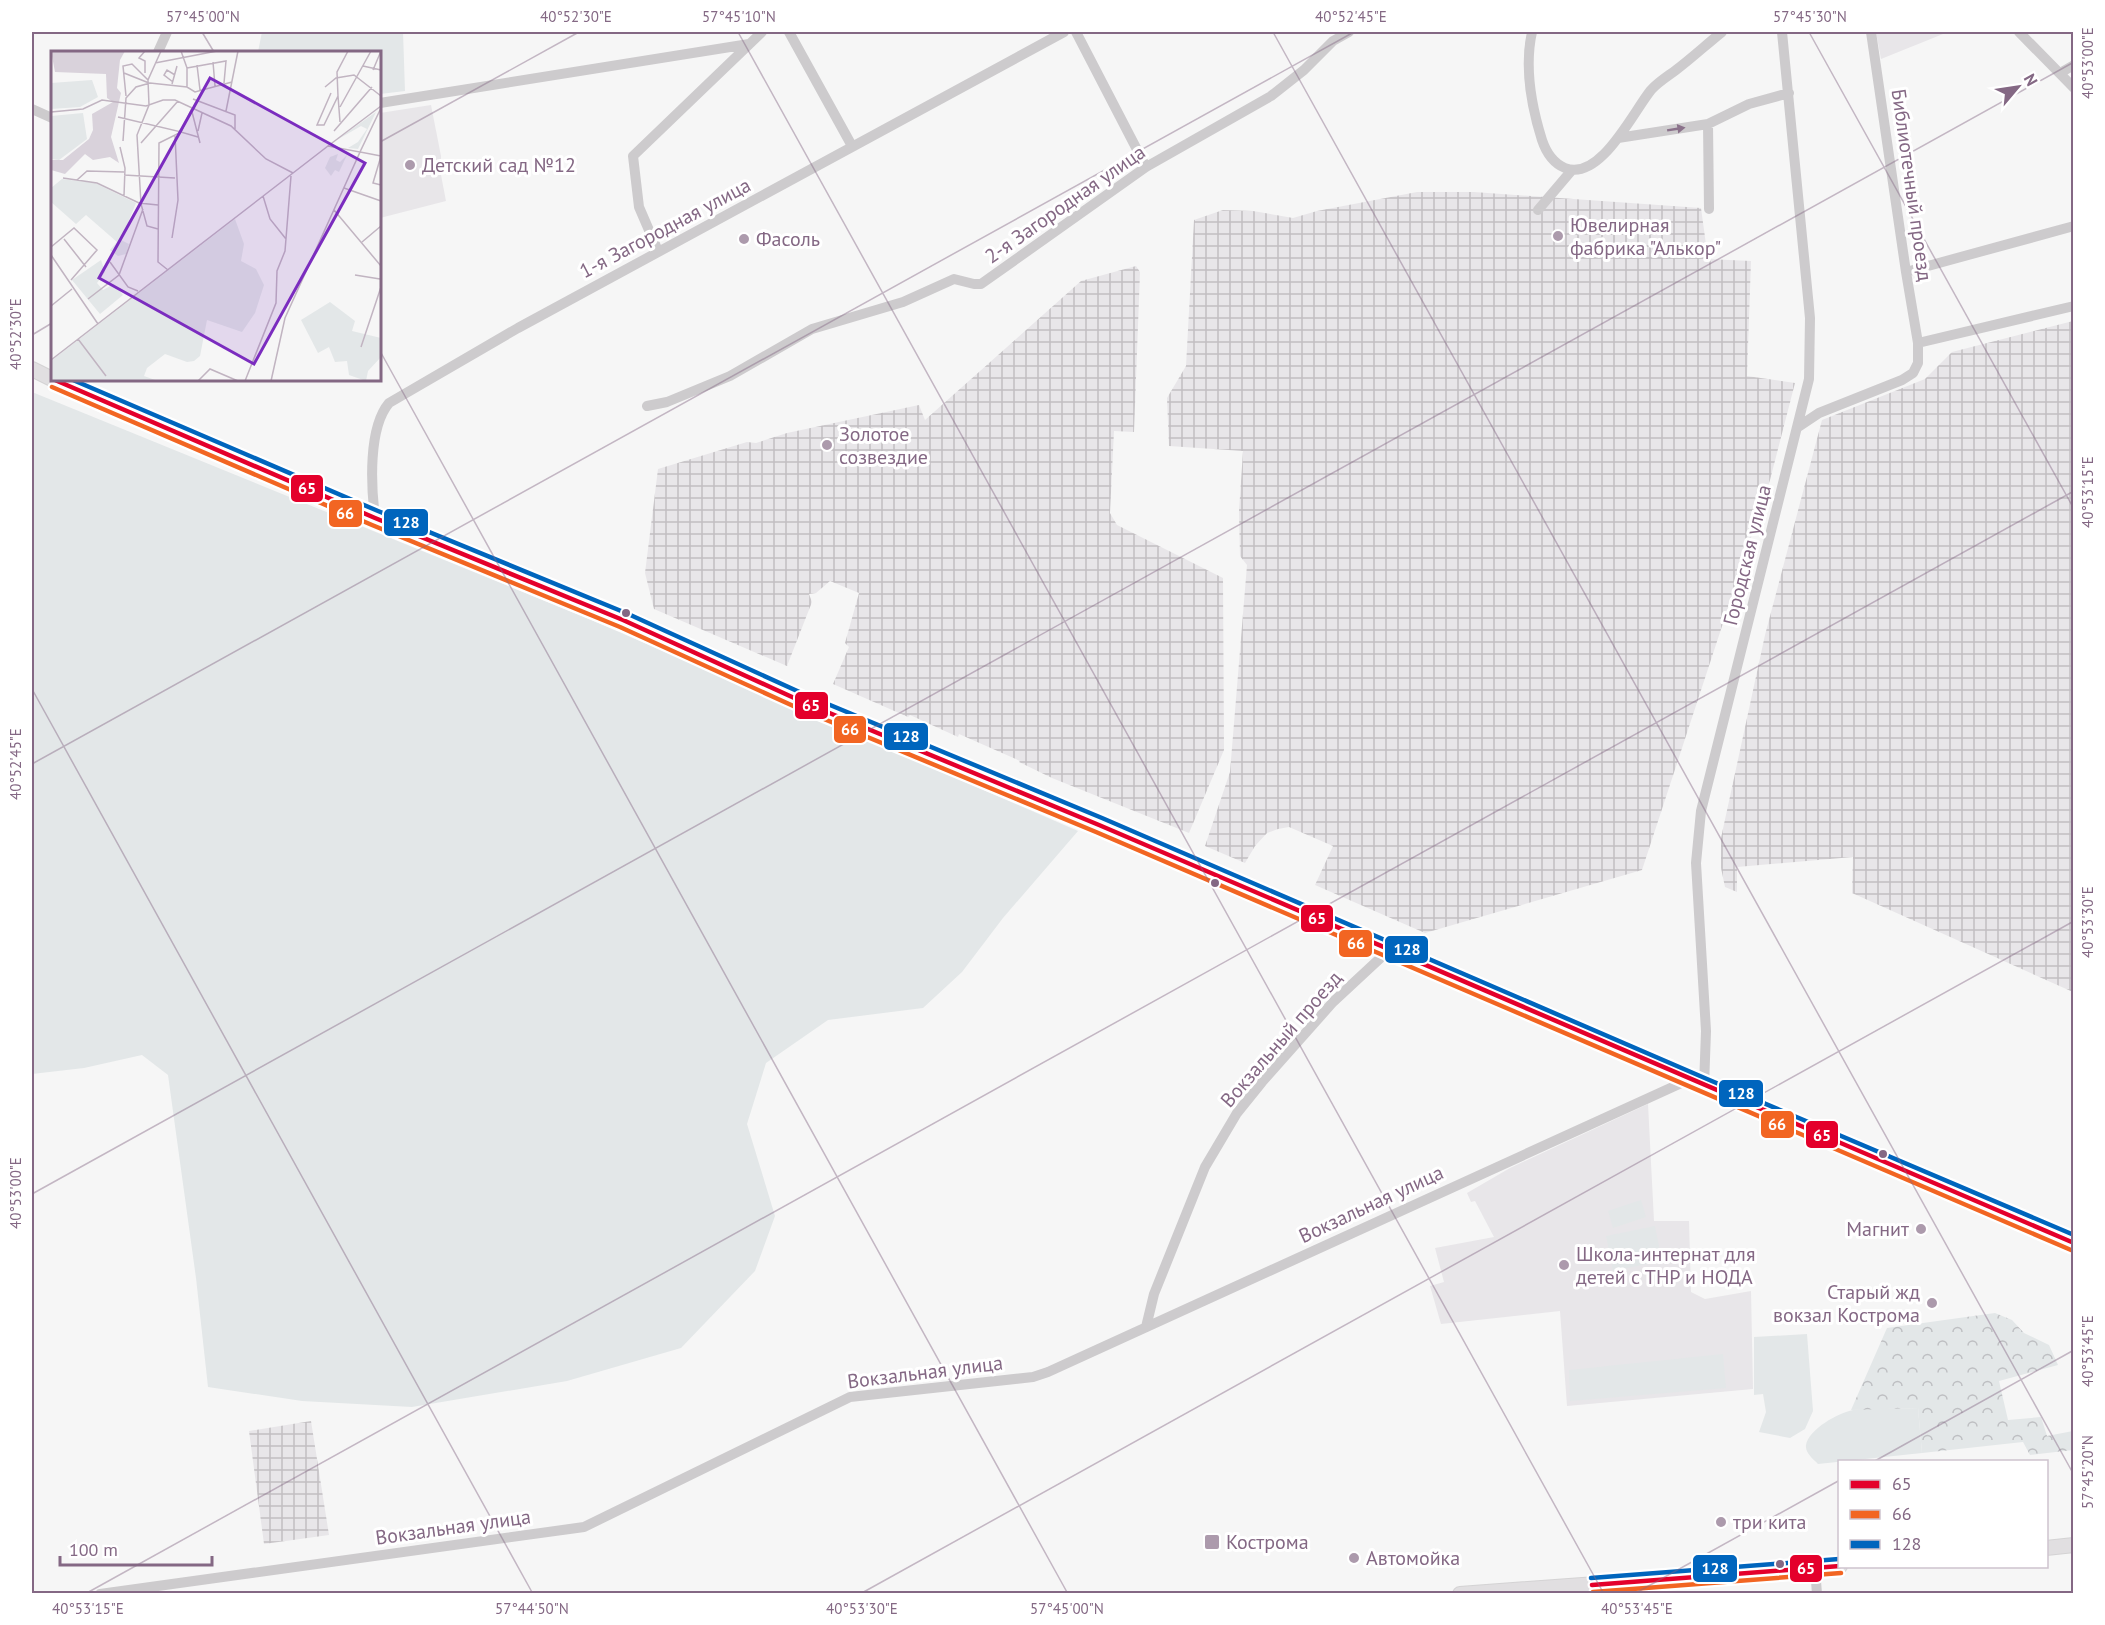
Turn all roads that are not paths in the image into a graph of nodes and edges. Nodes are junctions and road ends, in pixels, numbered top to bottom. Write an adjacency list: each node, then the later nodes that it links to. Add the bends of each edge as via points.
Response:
1 (167, 32): 13 (street)
2 (762, 32): 12 (street)
3 (789, 32): 23 (street)
4 (1064, 32): 23 (street, 1-я Загородная улица)
5 (1076, 32): 24 (street)
6 (1349, 32): 24 (street, 2-я Загородная улица, via 1333,41 1271,96)
7 (1532, 32): 25 (street, via 1527,51 1528,72 1538,126 1549,155)
8 (1722, 32): 22 (street, via 1652,89)
9 (1782, 32): 17 (street, Городская улица)
10 (1871, 32): 30 (street, Библиотечный проезд)
11 (2019, 32): 15 (street)
12 (749, 44): 18 (street); 29 (street, via 633,156 639,207)
13 (158, 51)
14 (2073, 65): 15 (street)
15 (2060, 73): 16 (street)
16 (2073, 88)
17 (1789, 93): 21 (street, via 1749,104); 37 (street, Городская улица, via 1810,318 1809,379)
18 (381, 104)
19 (32, 109): 20 (street)
20 (51, 118)
21 (1708, 124): 22 (street, one-way to 21); 26 (street)
22 (1618, 138): 25 (street, via 1591,166)
23 (852, 146): 29 (street, 1-я Загородная улица)
24 (1146, 167): 36 (street, 2-я Загородная улица, via 981,284 954,279 903,302 812,329 730,376 667,402)
25 (1572, 170): 27 (street)
26 (1709, 209)
27 (1538, 210)
28 (2073, 226): 30 (street)
29 (658, 251): 38 (street, 1-я Загородная улица, via 389,403 373,452)
30 (1906, 272): 32 (street, Библиотечный проезд)
31 (2073, 306): 32 (street)
32 (1918, 343): 37 (street, Библиотечный проезд, via 1918,363 1908,377 1819,413)
33 (32, 369): 34 (main road)
34 (51, 378)
35 (71, 384): 38 (main road)
36 (647, 406)
37 (1798, 427): 41 (street, Городская улица, via 1701,811 1696,863 1706,1031)
38 (375, 518): 39 (main road, via 623,620 803,702)
39 (1389, 951): 40 (main road); 43 (street, Вокзальный проезд, via 1333,1002 1237,1113 1205,1167 1154,1294)
40 (1688, 1080): 41 (main road); 43 (street, Вокзальная улица)
41 (1704, 1086): 42 (main road)
42 (2073, 1244)
43 (1146, 1327): 49 (street, Вокзальная улица, via 1033,1377 849,1397 584,1527)
44 (2073, 1545): 45 (main road)
45 (2048, 1548)
46 (1838, 1566): 47 (main road)
47 (1815, 1568): 48 (main road); 51 (street)
48 (1590, 1589): 50 (main road)
49 (100, 1593)
50 (1460, 1593)
51 (1817, 1593)

